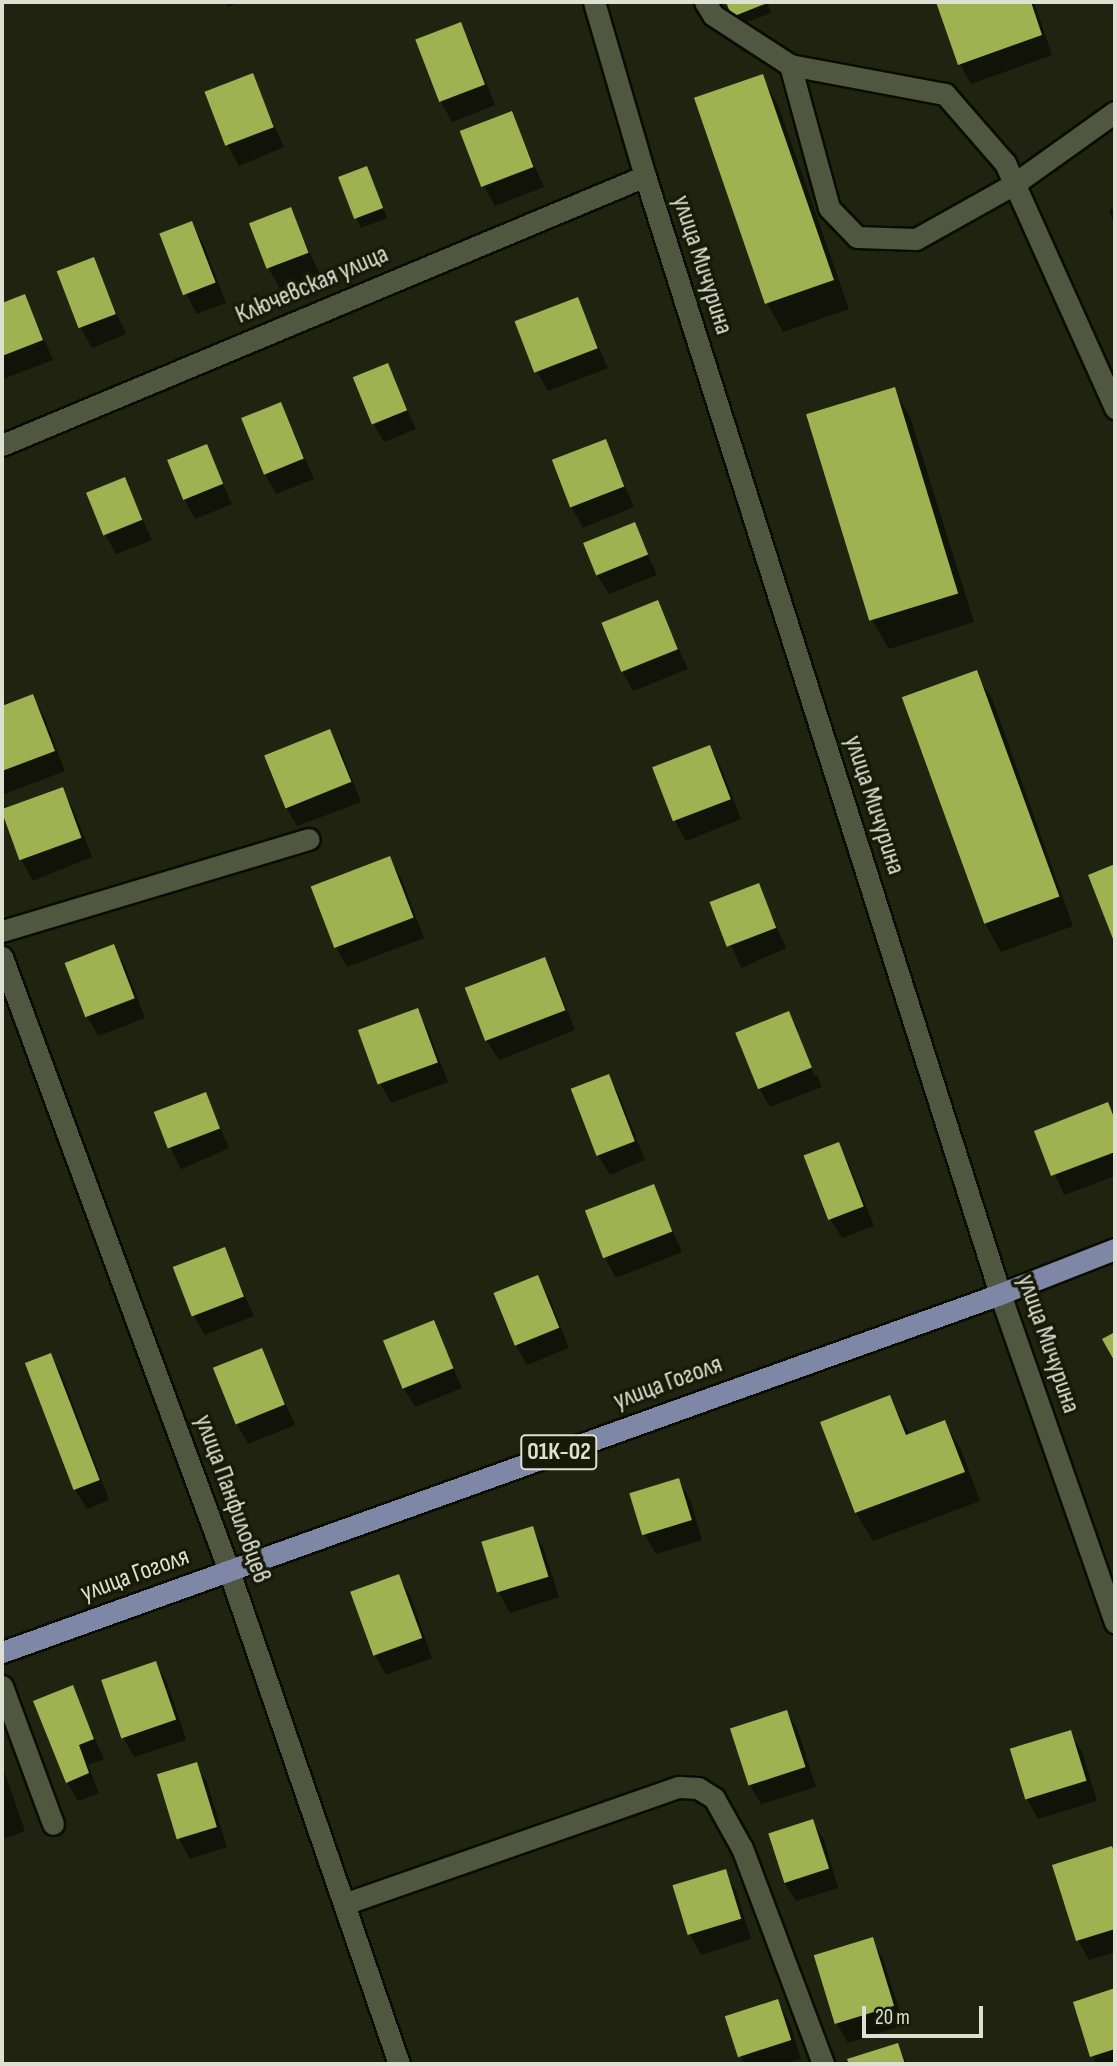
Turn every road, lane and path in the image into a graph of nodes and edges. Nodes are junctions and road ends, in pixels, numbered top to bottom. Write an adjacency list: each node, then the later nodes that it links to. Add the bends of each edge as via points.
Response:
1 (594, 2): 5 (street, улица Мичурина)
2 (705, 2): 3 (street, via 713,15)
3 (790, 65): 6 (street, via 945,94 1005,163); 6 (street, via 829,208 857,237 916,239)
4 (1115, 112): 6 (street)
5 (645, 176): 8 (street, Ключевская улица); 13 (street, улица Мичурина)
6 (1014, 184): 7 (street)
7 (1115, 408)
8 (2, 445)
9 (309, 839): 10 (street)
10 (2, 931)
11 (2, 957): 14 (street, улица Панфиловцев)
12 (1115, 1249): 13 (main road, улица Гоголя / 01К-02)
13 (1000, 1294): 14 (main road, улица Гоголя / 01К-02); 15 (street, улица Мичурина)
14 (229, 1571): 16 (main road, улица Гоголя / 01К-02); 19 (street, улица Панфиловцев)
15 (1115, 1622)
16 (2, 1652)
17 (2, 1686): 18 (street)
18 (53, 1824)
19 (344, 1904): 20 (street, улица Панфиловцев); 21 (street, via 680,1787 698,1788 714,1798 742,1847)
20 (399, 2064)
21 (823, 2064)

